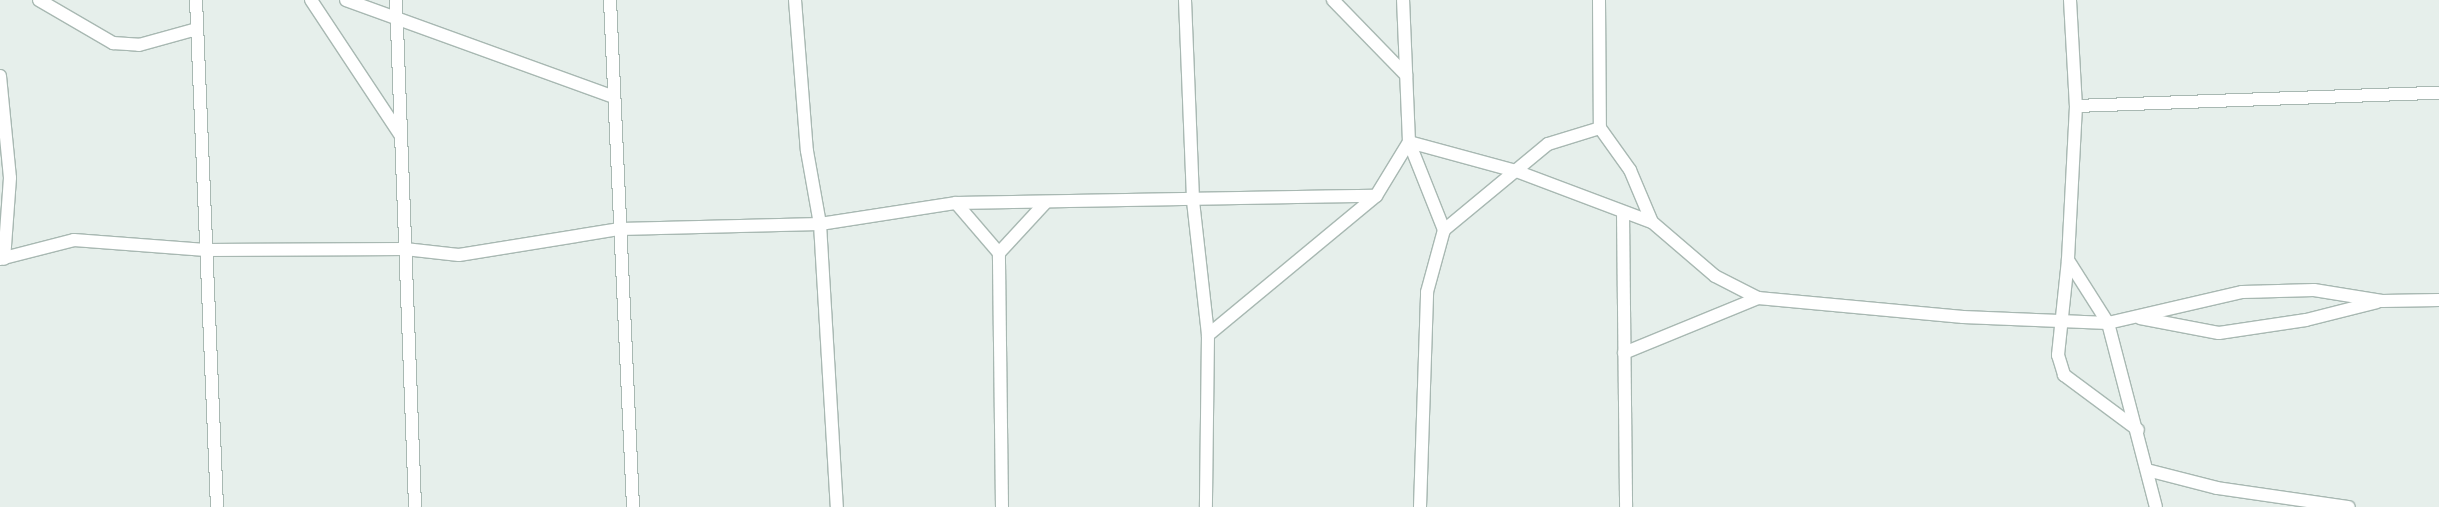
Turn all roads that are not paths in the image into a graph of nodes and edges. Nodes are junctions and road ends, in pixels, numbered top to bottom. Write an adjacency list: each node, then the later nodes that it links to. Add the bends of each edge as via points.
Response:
1 (39, 0): 14 (street, via 113,42 139,45)
2 (196, 0): 14 (street)
3 (311, 0): 21 (street)
4 (346, 0): 13 (street)
5 (396, 0): 13 (street)
6 (610, 0): 18 (street)
7 (795, 0): 30 (street, via 807,151)
8 (1185, 0): 25 (street)
9 (1335, 0): 15 (street)
10 (1404, 0): 15 (street)
11 (1599, 0): 20 (street)
12 (2070, 0): 19 (street)
13 (396, 18): 18 (street); 21 (street)
14 (197, 29): 34 (street)
15 (1406, 75): 22 (street)
16 (0, 76): 36 (street, via 10,178)
17 (2439, 93): 19 (street)
18 (614, 97): 31 (street)
19 (2076, 106): 37 (street)
20 (1600, 128): 23 (street, via 1548,144); 29 (street, via 1630,170)
21 (401, 136): 33 (street)
22 (1409, 142): 23 (street); 24 (street); 32 (street)
23 (1516, 172): 28 (street); 32 (street)
24 (1376, 196): 25 (street); 44 (street)
25 (1193, 201): 26 (street); 44 (street)
26 (1046, 202): 27 (street); 35 (street)
27 (956, 203): 30 (street); 35 (street)
28 (1623, 212): 29 (street); 45 (street)
29 (1652, 222): 38 (street, via 1715,276)
30 (820, 224): 31 (street); 51 (street)
31 (620, 230): 33 (street, via 459,255); 50 (street)
32 (1444, 230): 54 (street, via 1427,292)
33 (405, 249): 34 (street); 49 (street)
34 (206, 250): 36 (street, via 74,240); 48 (street)
35 (999, 253): 52 (street)
36 (2, 259)
37 (2068, 260): 42 (street); 43 (street)
38 (1758, 298): 42 (street, via 1963,317); 45 (street)
39 (2439, 300): 40 (street)
40 (2382, 301): 41 (street, via 2314,290 2242,292); 41 (street, via 2306,320 2219,333)
41 (2136, 317): 43 (street)
42 (2062, 321): 43 (street); 46 (street, via 2058,355 2064,375)
43 (2108, 324): 46 (street)
44 (1208, 335): 53 (street)
45 (1624, 353): 55 (street)
46 (2138, 430): 47 (street)
47 (2147, 470): 56 (street); 57 (street, via 2217,488)
48 (217, 507)
49 (415, 507)
50 (633, 507)
51 (837, 507)
52 (1002, 507)
53 (1206, 507)
54 (1420, 507)
55 (1626, 507)
56 (2156, 507)
57 (2350, 507)

